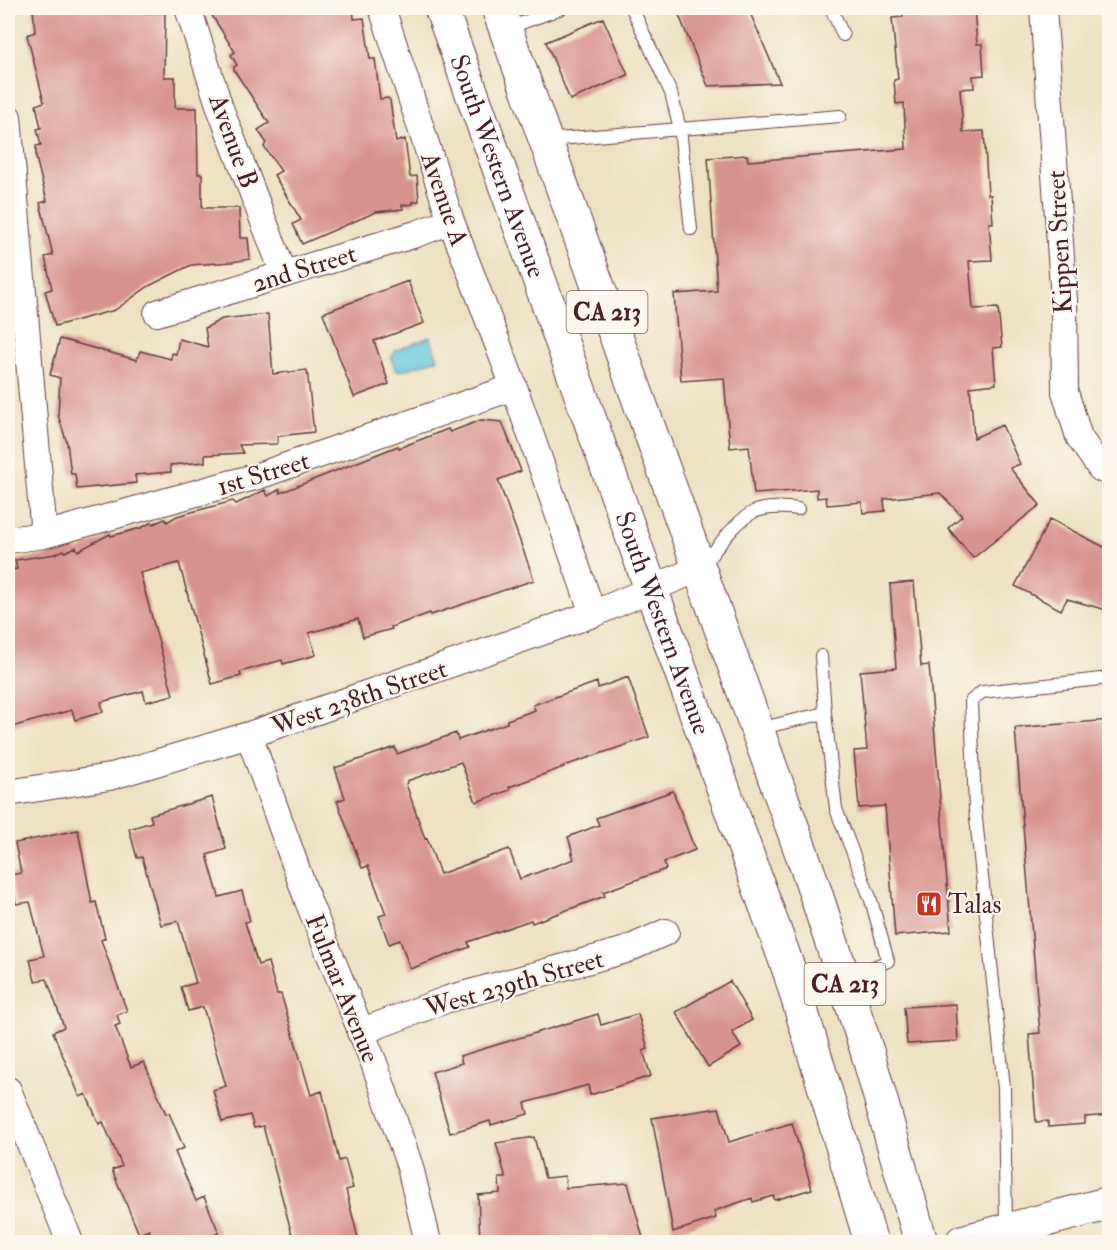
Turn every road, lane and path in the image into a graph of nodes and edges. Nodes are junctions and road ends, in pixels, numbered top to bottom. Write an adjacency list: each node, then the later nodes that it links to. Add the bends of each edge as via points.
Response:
1 (188, 8): 16 (street, Avenue B, via 220,108)
2 (382, 8): 14 (street, Avenue A)
3 (441, 8): 24 (main road, South Western Avenue / CA 213, via 601,445)
4 (562, 8): 8 (lane)
5 (633, 8): 12 (lane, via 671,93)
6 (831, 8): 9 (lane)
7 (1043, 8): 19 (street, Kippen Street, via 1064,299 1065,392 1079,436)
8 (501, 19): 13 (main road, South Western Avenue / CA 213)
9 (843, 35)
10 (840, 116): 12 (lane)
11 (8, 117): 21 (street)
12 (680, 129): 13 (lane); 15 (lane)
13 (545, 140): 23 (main road, South Western Avenue / CA 213)
14 (451, 221): 16 (street, 2nd Street); 18 (street, Avenue A)
15 (691, 229)
16 (284, 274): 17 (street, 2nd Street)
17 (157, 313)
18 (514, 387): 21 (street, 1st Street, via 258,476); 25 (street, Avenue A)
19 (1105, 470)
20 (798, 509): 23 (lane, via 755,511)
21 (44, 535): 22 (street, 1st Street)
22 (8, 540)
23 (700, 568): 24 (street, West 238th Street); 29 (main road, South Western Avenue / CA 213)
24 (650, 591): 25 (street, West 238th Street); 40 (main road, South Western Avenue / CA 213, via 790,973)
25 (593, 614): 30 (street, West 238th Street)
26 (821, 656): 28 (lane)
27 (1110, 678): 37 (lane, via 982,693 971,701 975,809 1004,1088)
28 (825, 713): 29 (lane); 33 (lane, via 836,809 871,900 888,961)
29 (756, 729): 33 (main road, South Western Avenue / CA 213)
30 (249, 735): 31 (street, West 238th Street, via 110,777); 34 (street, Fulmar Avenue)
31 (8, 793)
32 (666, 932): 34 (street, West 239th Street, via 626,950 448,999)
33 (844, 979): 41 (main road, South Western Avenue / CA 213)
34 (360, 1032): 39 (street, Fulmar Avenue, via 410,1167)
35 (8, 1090): 38 (street)
36 (1110, 1203): 37 (main road)
37 (1006, 1231): 42 (main road)
38 (70, 1242)
39 (428, 1242)
40 (871, 1242)
41 (921, 1242)
42 (962, 1242)

